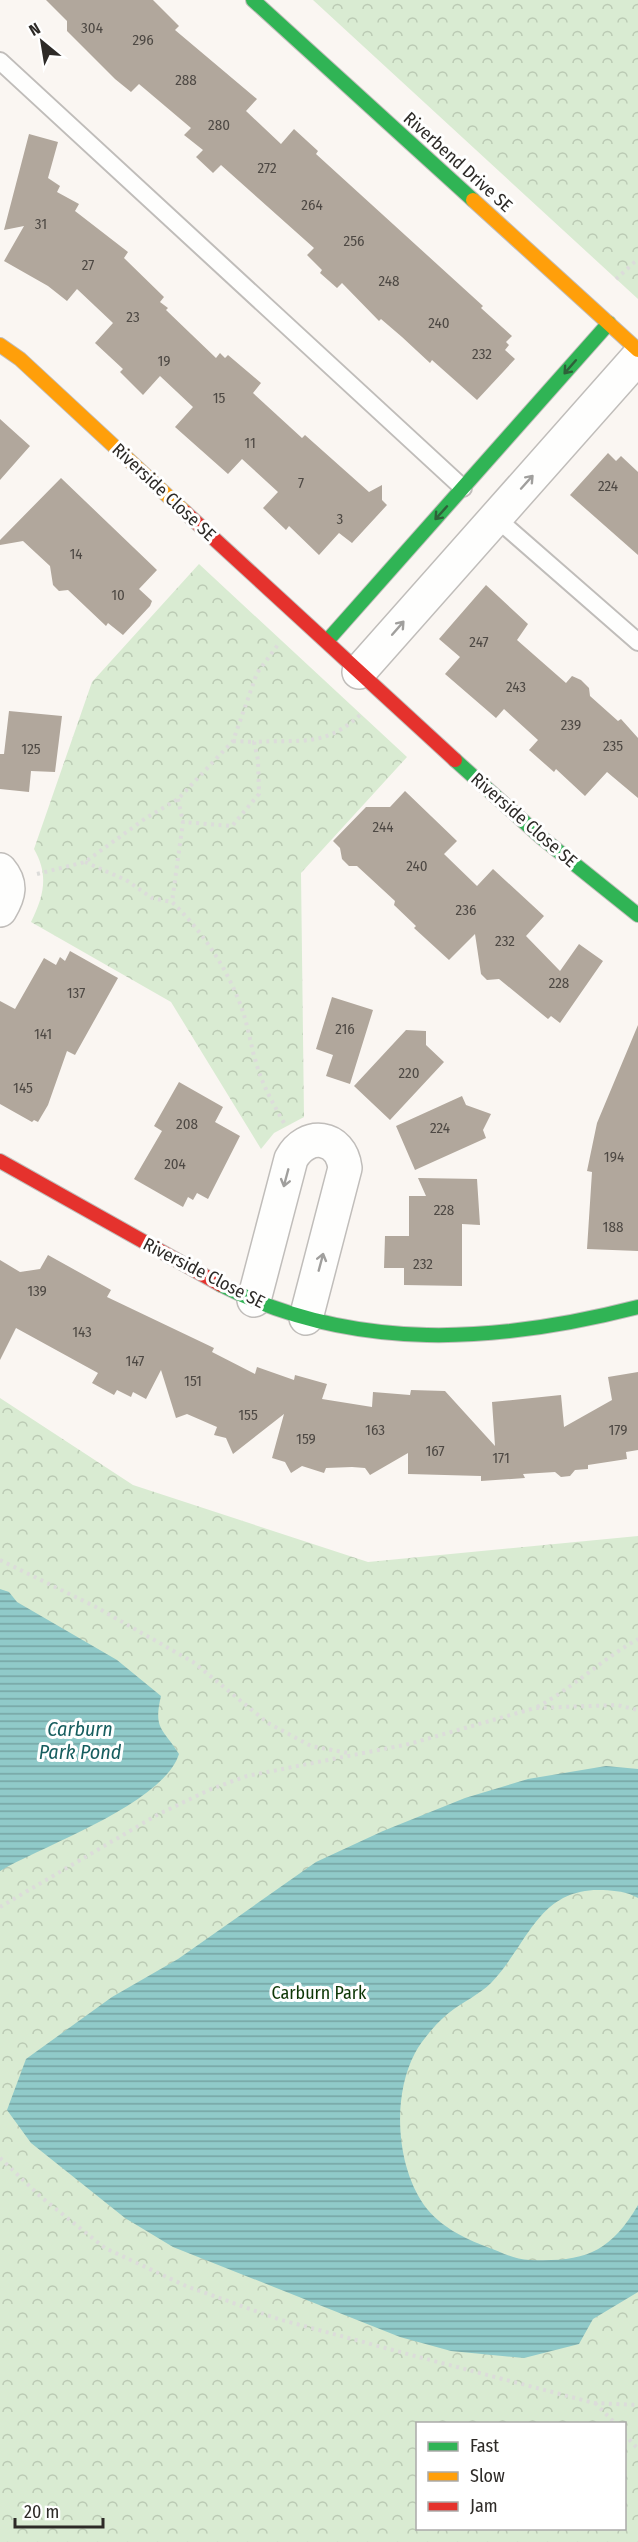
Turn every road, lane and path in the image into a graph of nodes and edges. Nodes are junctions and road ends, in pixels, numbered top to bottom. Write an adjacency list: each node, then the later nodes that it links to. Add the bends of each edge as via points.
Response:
1 (253, 0): 5 (street, Riverbend Drive SE)
2 (0, 62): 9 (lane)
3 (638, 259): 4 (path)
4 (616, 279)
5 (609, 323): 7 (street, Riverbend Drive SE); 9 (street, one-way to 9)
6 (0, 345): 11 (street, Riverside Close SE, via 20,359)
7 (638, 350)
8 (638, 357): 10 (street, one-way to 8)
9 (463, 488): 12 (street, one-way to 12)
10 (495, 517): 13 (lane); 14 (street, one-way to 10)
11 (302, 619): 12 (street, Riverside Close SE); 15 (path, via 257,673)
12 (327, 641): 14 (street, Riverside Close SE)
13 (638, 642)
14 (371, 683): 16 (path, via 341,732 317,741); 22 (street, Riverside Close SE, via 542,838)
15 (233, 741): 16 (path); 17 (path)
16 (255, 742): 18 (path, via 258,794 232,826)
17 (178, 799): 18 (path); 19 (path)
18 (183, 822): 21 (path)
19 (86, 862): 20 (path, via 43,872); 21 (path, via 126,880 152,898)
20 (3, 888)
21 (172, 902): 23 (path, via 210,947 233,986 269,1097)
22 (638, 915)
23 (302, 1144): 25 (street, one-way to 25, via 291,1160); 27 (street, one-way to 23, via 345,1168 335,1146 318,1140)
24 (0, 1161): 25 (street, Riverside Close SE, via 213,1281)
25 (254, 1300): 27 (street, Riverside Close SE)
26 (638, 1307): 27 (street, Riverside Close SE, via 551,1328 482,1338 426,1338)
27 (306, 1318)
28 (0, 1560): 32 (path, via 96,1607 193,1662 268,1723 311,1746)
29 (638, 1639): 30 (path, via 559,1696)
30 (535, 1708): 31 (path, via 617,1705); 32 (path, via 409,1744)
31 (638, 1710)
32 (352, 1754): 33 (path, via 247,1776 212,1789 157,1815)
33 (0, 1907)
34 (0, 2158): 35 (path, via 105,2248 186,2286 278,2319)
35 (594, 2403): 36 (path); 37 (path)
36 (638, 2405)
37 (614, 2422)
38 (626, 2436): 39 (path)
39 (638, 2449)

